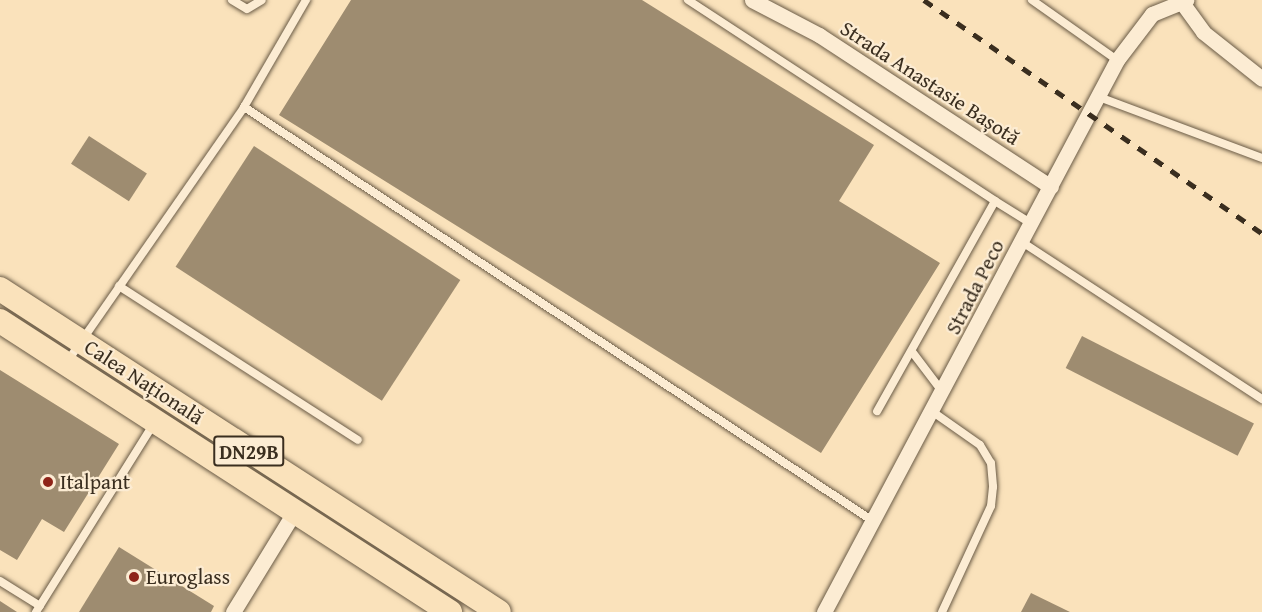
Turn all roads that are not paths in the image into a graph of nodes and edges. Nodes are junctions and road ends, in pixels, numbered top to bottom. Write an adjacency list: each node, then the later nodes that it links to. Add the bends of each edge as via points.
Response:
1 (232, 0): 2 (lane, via 247,9)
2 (262, 0)
3 (306, 0): 11 (lane)
4 (688, 0): 14 (lane)
5 (752, 0): 13 (street, Strada Anastasie Bașotă, via 819,35)
6 (1032, 0): 8 (lane)
7 (1185, 2): 8 (street, Strada Peco, via 1152,14); 9 (street, Strada Peco, via 1203,32)
8 (1117, 60): 10 (street, Strada Peco)
9 (1262, 79)
10 (1099, 97): 12 (lane); 13 (street, Strada Peco)
11 (244, 107): 17 (lane); 30 (lane)
12 (1262, 158)
13 (1051, 187): 15 (street, Strada Peco)
14 (995, 201): 15 (lane); 21 (lane)
15 (1032, 224): 16 (street, Strada Peco)
16 (1022, 242): 23 (street, Strada Peco); 24 (lane)
17 (119, 286): 20 (lane); 28 (lane)
18 (0, 289): 20 (main road, Calea Națională / DN29B)
19 (0, 321): 22 (main road, Calea Națională / DN29B)
20 (81, 341): 22 (lane); 35 (main road, Calea Națională / DN29B)
21 (914, 353): 23 (lane); 25 (lane)
22 (64, 366): 27 (main road, Calea Națională / DN29B)
23 (944, 393): 26 (street, Strada Peco)
24 (1262, 399)
25 (877, 411)
26 (933, 412): 30 (street, Strada Peco); 37 (lane, via 980,445 991,463 993,486 991,506)
27 (153, 423): 29 (main road, Calea Națională / DN29B); 32 (lane)
28 (358, 440)
29 (293, 514): 33 (street); 34 (main road, Calea Națională / DN29B)
30 (873, 520): 36 (street, Strada Peco)
31 (0, 581): 32 (lane)
32 (38, 609)
33 (233, 612)
34 (450, 612)
35 (499, 612)
36 (824, 612)
37 (942, 612)

